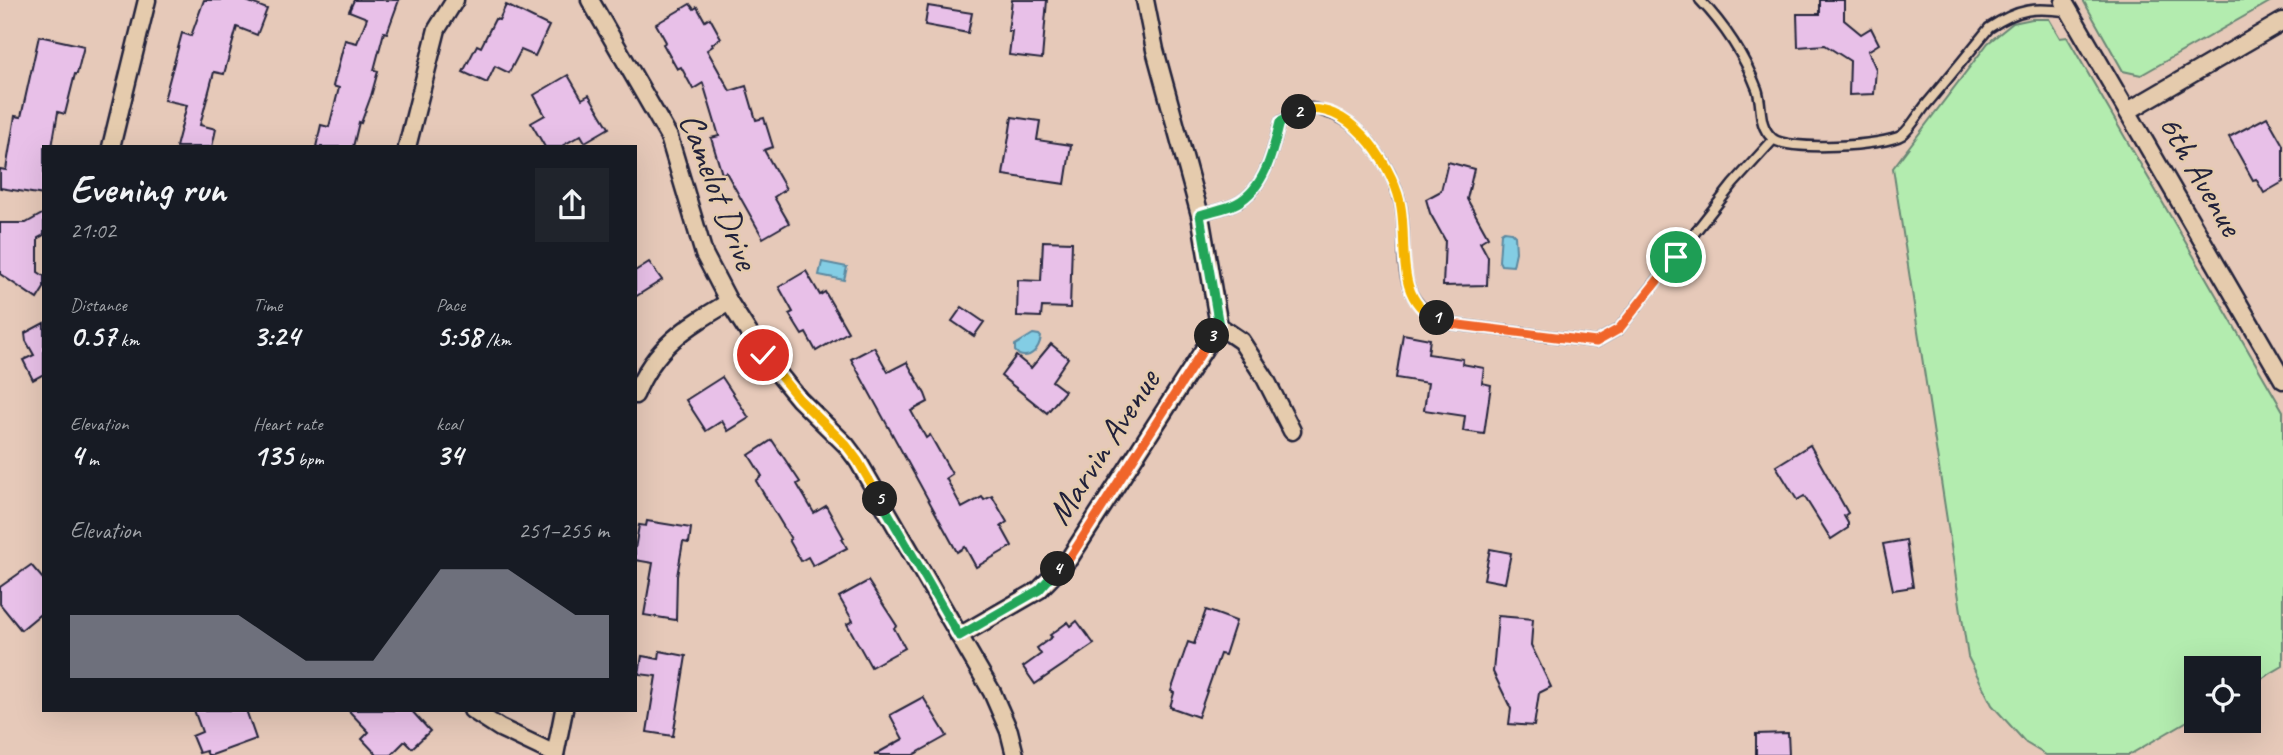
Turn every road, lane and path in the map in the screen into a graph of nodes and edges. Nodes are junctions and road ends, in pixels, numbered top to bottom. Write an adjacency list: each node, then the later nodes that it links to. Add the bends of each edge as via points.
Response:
1 (147, 0): 10 (street)
2 (455, 0): 11 (street, via 437,29)
3 (590, 0): 13 (street, Camelot Drive, via 670,137 704,254)
4 (1145, 0): 12 (street)
5 (1700, 0): 9 (lane, via 1741,52 1758,92 1761,122)
6 (2068, 7): 8 (street, 6th Avenue); 9 (lane, via 2006,16 1989,28 1901,136 1817,148)
7 (2283, 21): 8 (street)
8 (2128, 111): 15 (street, 6th Avenue)
9 (1773, 140): 12 (lane, via 1619,329 1596,342 1451,324 1430,315 1408,286 1401,203 1390,174 1364,134 1337,114 1310,108 1280,122 1275,146 1252,192 1236,204)
10 (111, 145)
11 (408, 145)
12 (1200, 215): 14 (street)
13 (729, 302): 16 (street, via 687,327 659,353); 18 (street, Camelot Drive, via 763,355 858,461)
14 (1219, 326): 17 (street, via 1241,341); 18 (street, Marvin Avenue, via 1069,559 1039,590)
15 (2283, 380)
16 (637, 391)
17 (1292, 431)
18 (959, 636): 22 (street, Camelot Drive, via 992,692)
19 (475, 712): 21 (street)
20 (564, 712): 21 (street)
21 (555, 755)
22 (1014, 755)

